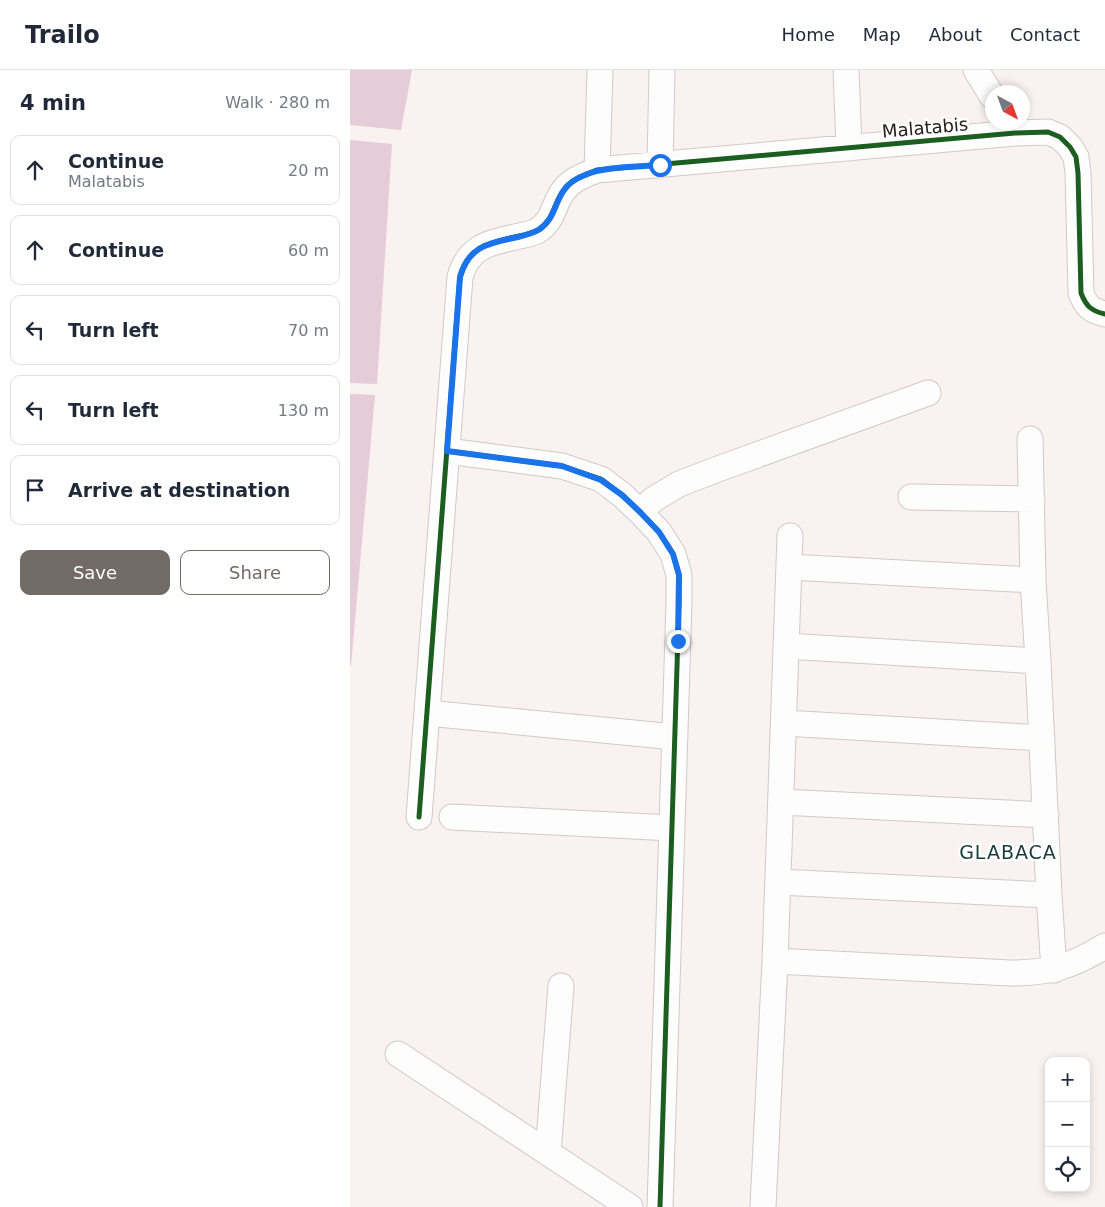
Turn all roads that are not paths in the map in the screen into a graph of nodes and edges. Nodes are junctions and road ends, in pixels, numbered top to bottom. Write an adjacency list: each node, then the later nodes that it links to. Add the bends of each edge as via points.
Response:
1 (600, 70): 10 (street)
2 (662, 70): 9 (street)
3 (846, 70): 8 (street)
4 (976, 70): 5 (street)
5 (985, 85)
6 (996, 130): 8 (street, Malatabis)
7 (1030, 130): 11 (street, Malatabis, via 1060,137 1076,157 1081,293 1089,307)
8 (849, 148): 9 (street, Malatabis)
9 (660, 165): 10 (street, Malatabis)
10 (597, 170): 14 (street, Malatabis, via 564,189 545,225 529,234 486,245 476,251 463,267)
11 (1105, 314)
12 (928, 393): 17 (street, via 679,484)
13 (1030, 439): 16 (street)
14 (447, 451): 17 (street, via 562,466 601,480); 23 (street, Malatabis)
15 (911, 496): 16 (street)
16 (1032, 499): 20 (street)
17 (640, 512): 25 (street, via 659,532 673,554 679,575)
18 (790, 536): 19 (street)
19 (789, 567): 20 (street); 21 (street)
20 (1033, 580): 22 (street)
21 (786, 646): 22 (street); 24 (street)
22 (1038, 661): 26 (street)
23 (427, 713): 25 (street); 30 (street, Malatabis)
24 (784, 724): 26 (street); 27 (street)
25 (675, 737): 31 (street)
26 (1042, 738): 28 (street)
27 (781, 802): 28 (street); 32 (street)
28 (1046, 815): 33 (street)
29 (452, 816): 31 (street)
30 (419, 818)
31 (672, 828): 41 (street)
32 (778, 882): 33 (street); 35 (street)
33 (1049, 895): 36 (street)
34 (1105, 946): 36 (street, via 1077,962)
35 (775, 962): 36 (street, via 1010,973); 42 (street)
36 (1054, 970)
37 (561, 986): 39 (street)
38 (398, 1054): 39 (street)
39 (548, 1153): 40 (street)
40 (630, 1207)
41 (660, 1207)
42 (763, 1207)

